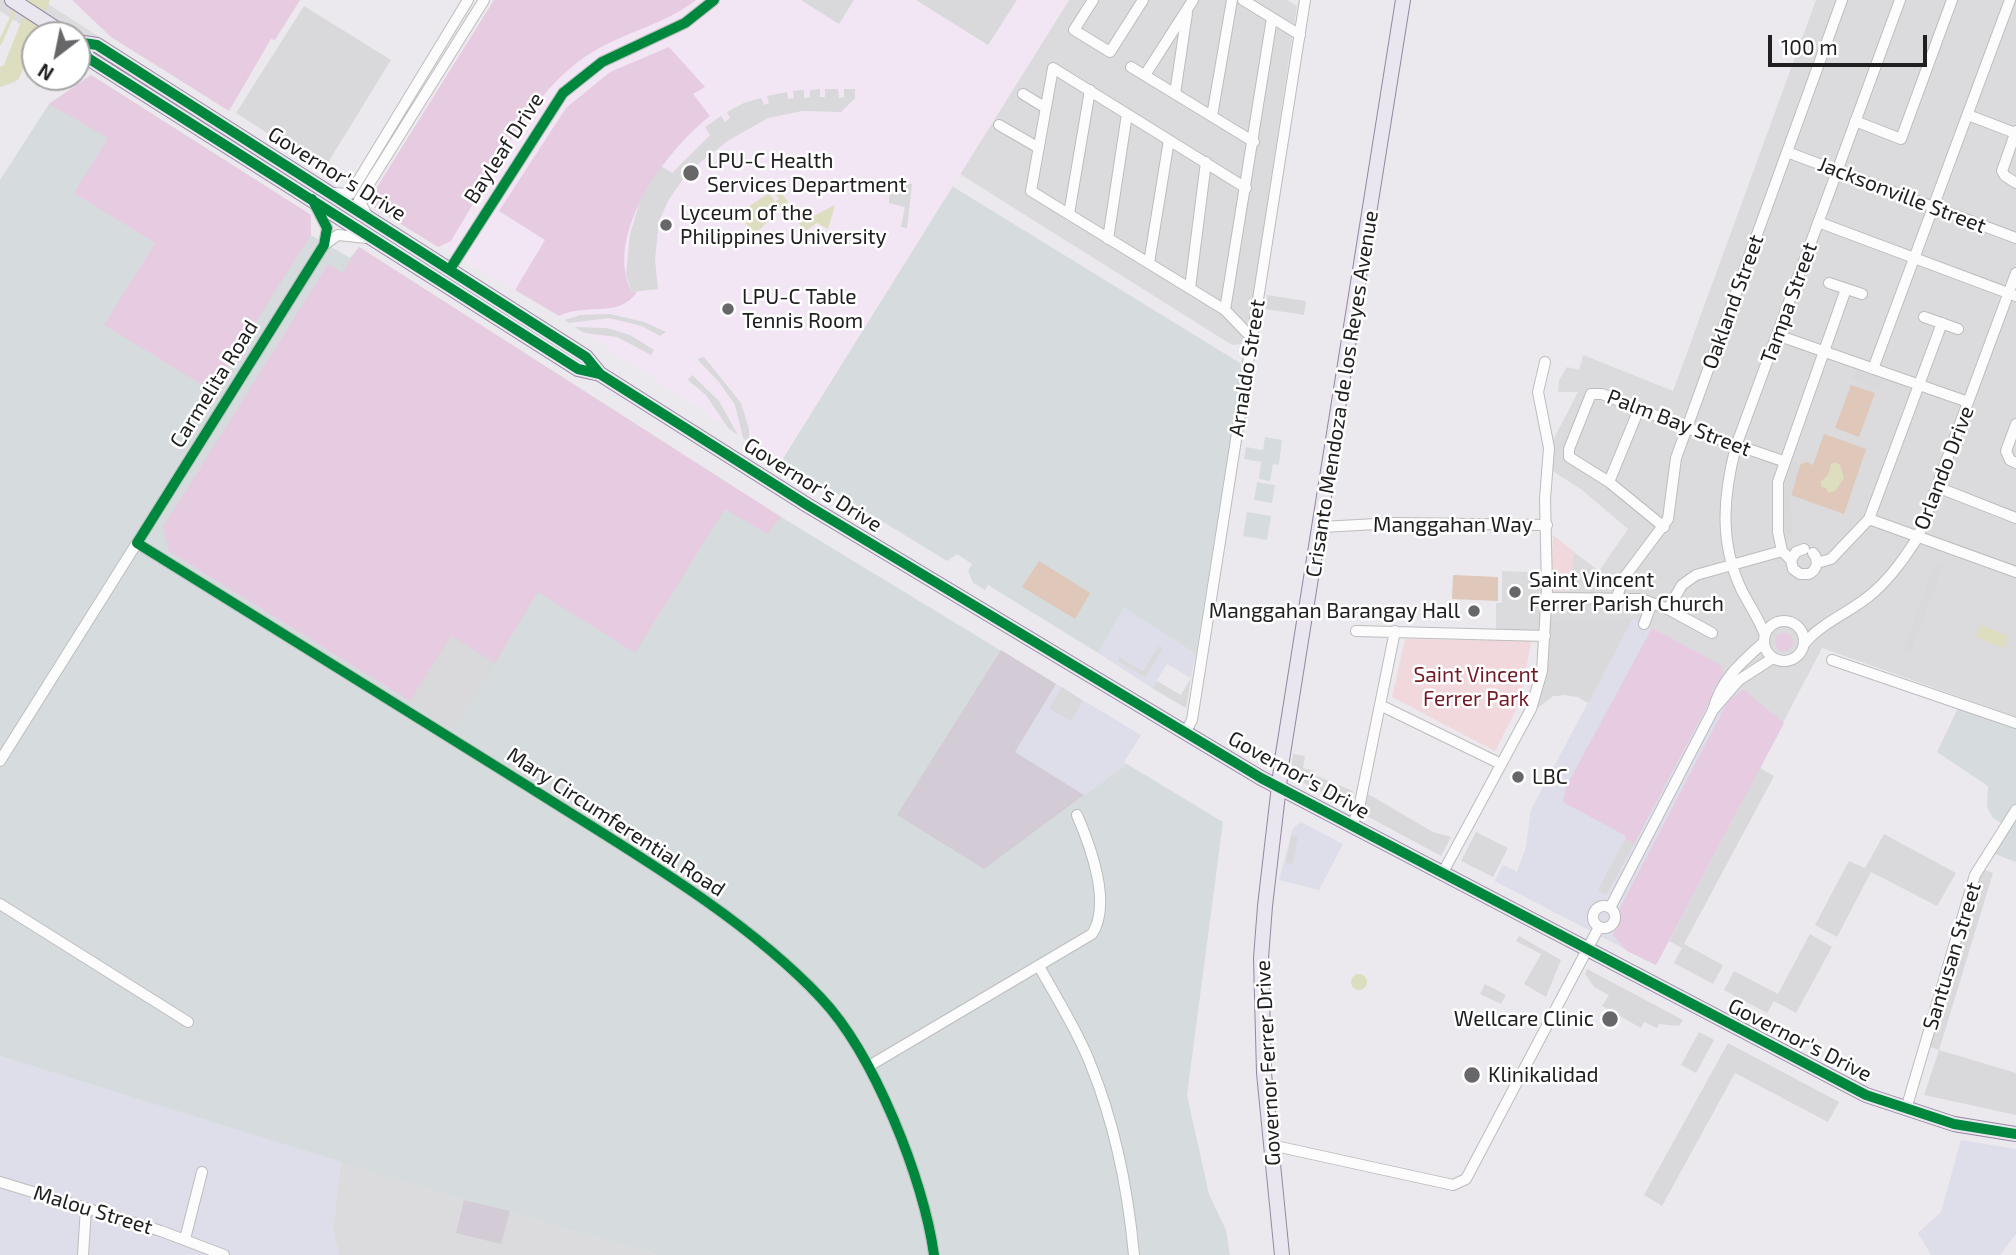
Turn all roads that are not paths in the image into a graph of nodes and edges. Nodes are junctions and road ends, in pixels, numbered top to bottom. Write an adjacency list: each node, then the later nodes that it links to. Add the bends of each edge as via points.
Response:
1 (12, 0): 17 (main road)
2 (468, 0): 41 (street, via 350,194)
3 (484, 0): 45 (street, via 359,200)
4 (714, 0): 53 (street, Bayleaf Drive, via 685,23 602,62 563,93)
5 (1093, 0): 6 (street, via 1074,30 1110,52)
6 (1143, 0)
7 (1232, 0): 29 (street)
8 (1243, 0): 16 (street)
9 (1305, 0): 18 (street, Arnaldo Street)
10 (1403, 0): 83 (main road, Crisanto Mendoza de los Reyes Avenue)
11 (1842, 0): 36 (street, Oakland Street)
12 (1900, 0): 30 (street, Tampa Street)
13 (1952, 0): 30 (street, via 1901,139)
14 (2010, 0): 28 (street)
15 (1191, 4): 22 (street); 25 (street)
16 (1272, 18): 18 (street); 34 (street)
17 (44, 21)
18 (1300, 35): 65 (street, Arnaldo Street)
19 (91, 44): 41 (main road, Governor's Drive)
20 (91, 60): 42 (main road, Governor's Drive)
21 (1131, 67): 22 (street)
22 (1145, 75): 25 (street)
23 (1090, 90): 26 (street, via 1054,68); 27 (street); 44 (street)
24 (1023, 94): 26 (street)
25 (1175, 94): 29 (street)
26 (1046, 108): 35 (street)
27 (1127, 114): 33 (street); 48 (street)
28 (1968, 115): 32 (street); 43 (street)
29 (1212, 116): 34 (street)
30 (1855, 121): 38 (street, Tampa Street)
31 (999, 125): 35 (street)
32 (2016, 132): 39 (street, via 2002,171)
33 (1169, 140): 37 (street); 52 (street)
34 (1254, 142): 40 (street)
35 (1039, 148): 44 (street, via 1031,191)
36 (1787, 152): 38 (street, Jacksonville Street); 74 (street, Oakland Street)
37 (1206, 162): 40 (street); 56 (street)
38 (1837, 170): 43 (street, Jacksonville Street); 46 (street, Tampa Street)
39 (2016, 183)
40 (1246, 188): 60 (street)
41 (330, 192): 45 (main road, Governor's Drive)
42 (312, 200): 49 (main road, Governor's Drive); 50 (street, via 327,228)
43 (1933, 207): 47 (street, Jacksonville Street); 51 (street)
44 (1069, 214): 48 (street)
45 (369, 217): 53 (main road, Governor's Drive)
46 (1818, 222): 51 (street); 64 (street, Tampa Street)
47 (2016, 238)
48 (1108, 239): 52 (street)
49 (376, 241): 50 (street, via 338,235); 69 (main road, Governor's Drive, via 578,369)
50 (324, 245): 86 (street, Carmelita Road)
51 (1914, 258): 59 (street); 68 (street)
52 (1149, 263): 56 (street)
53 (450, 269): 69 (main road, Governor's Drive, via 586,357)
54 (2016, 273): 59 (street, Orlando Drive)
55 (1829, 283): 57 (street)
56 (1190, 288): 60 (street)
57 (1846, 289): 58 (street); 66 (street)
58 (1862, 294)
59 (2012, 294): 71 (street, Orlando Drive)
60 (1225, 310): 65 (street)
61 (1924, 317): 62 (street)
62 (1942, 323): 63 (street); 70 (street)
63 (1958, 329)
64 (1777, 335): 66 (street); 75 (street, Tampa Street)
65 (1251, 337): 112 (street, Arnaldo Street, via 1192,720)
66 (1823, 351): 68 (street); 76 (street)
67 (1545, 362): 82 (street, via 1538,392 1549,448)
68 (1873, 369): 70 (street)
69 (600, 374): 112 (main road, Governor's Drive)
70 (1919, 385): 71 (street); 81 (street)
71 (1968, 402): 79 (street, Orlando Drive)
72 (1639, 409): 74 (street, Palm Bay Street); 78 (street); 78 (street, Palm Bay Street, via 1602,394 1588,398 1568,453 1573,461)
73 (2016, 424): 77 (street, via 2006,451)
74 (1687, 428): 75 (street, Palm Bay Street); 84 (street, Oakland Street, via 1676,458)
75 (1736, 446): 76 (street, Palm Bay Street); 90 (street, Tampa Street, via 1725,494)
76 (1783, 461): 87 (street, via 1775,498)
77 (2016, 463)
78 (1609, 482): 84 (street, Palm Bay Street)
79 (1937, 487): 80 (street); 85 (street, Orlando Drive)
80 (2016, 517)
81 (1868, 519): 85 (street); 88 (street, via 1831,559)
82 (1547, 525): 83 (street, Manggahan Way); 104 (street, Manggahan Way)
83 (1322, 527): 115 (main road, Crisanto Mendoza de los Reyes Avenue)
84 (1664, 527): 92 (street, Oakland Street, via 1623,579)
85 (1919, 537): 91 (street); 99 (street, Orlando Drive, via 1874,593)
86 (137, 543): 113 (street, Carmelita Road); 124 (street, Mary Circumferential Road, via 606,836 722,914 823,1000)
87 (1782, 551): 89 (street); 90 (street)
88 (1811, 555): 89 (street, via 1796,552); 89 (street, via 1812,573 1795,571)
89 (1791, 560)
90 (1731, 564): 95 (street, via 1688,579); 96 (street, Tampa Street)
91 (2016, 572)
92 (1617, 597): 93 (street); 94 (street)
93 (1552, 598)
94 (1652, 603): 95 (street); 97 (street)
95 (1668, 609): 103 (street)
96 (1753, 609): 98 (street, Tampa Street); 105 (street, Tampa Street)
97 (1644, 624)
98 (1775, 624): 100 (street, via 1791,623); 105 (street)
99 (1821, 627): 100 (street, Orlando Drive); 106 (street, Orlando Drive)
100 (1801, 630): 106 (street)
101 (1356, 631): 102 (street)
102 (1395, 631): 104 (street); 109 (street)
103 (1712, 633)
104 (1545, 636): 114 (street, Manggahan Way, via 1542,671 1531,709)
105 (1765, 639): 107 (street); 110 (street, via 1718,689)
106 (1804, 644): 107 (street, via 1793,660)
107 (1773, 658): 110 (street, via 1740,680)
108 (1832, 660): 111 (street)
109 (1380, 705): 114 (street); 118 (street, via 1358,813)
110 (1713, 710): 121 (street, via 1610,908 1614,922 1608,928 1599,927)
111 (2016, 723)
112 (1185, 733): 115 (main road, Governor's Drive)
113 (0, 761)
114 (1501, 764): 119 (street, Manggahan Way)
115 (1280, 788): 118 (main road, Governor's Drive); 127 (main road, Governor Ferrer Drive, via 1261,958)
116 (2016, 810): 125 (street, Santusan Street, via 1975,875)
117 (1077, 815): 122 (street, via 1094,858 1098,926)
118 (1351, 826): 119 (main road, Governor's Drive)
119 (1442, 874): 121 (main road, Governor's Drive)
120 (0, 904): 123 (street)
121 (1586, 951): 125 (main road, Governor's Drive, via 1853,1089); 127 (street, via 1460,1183)
122 (1040, 968): 124 (street); 135 (street, via 1090,1063 1129,1200)
123 (188, 1022)
124 (869, 1066): 134 (street, Mary Circumferential Road, via 914,1178)
125 (1906, 1109): 126 (main road, Governor's Drive)
126 (2016, 1135)
127 (1271, 1145): 136 (main road, Governor Ferrer Drive)
128 (202, 1172): 131 (street)
129 (0, 1182): 130 (street, Malou Street)
130 (86, 1208): 131 (street, Malou Street); 132 (street)
131 (185, 1239): 133 (street, Malou Street)
132 (83, 1255)
133 (224, 1255)
134 (934, 1255)
135 (1134, 1255)
136 (1282, 1255)

